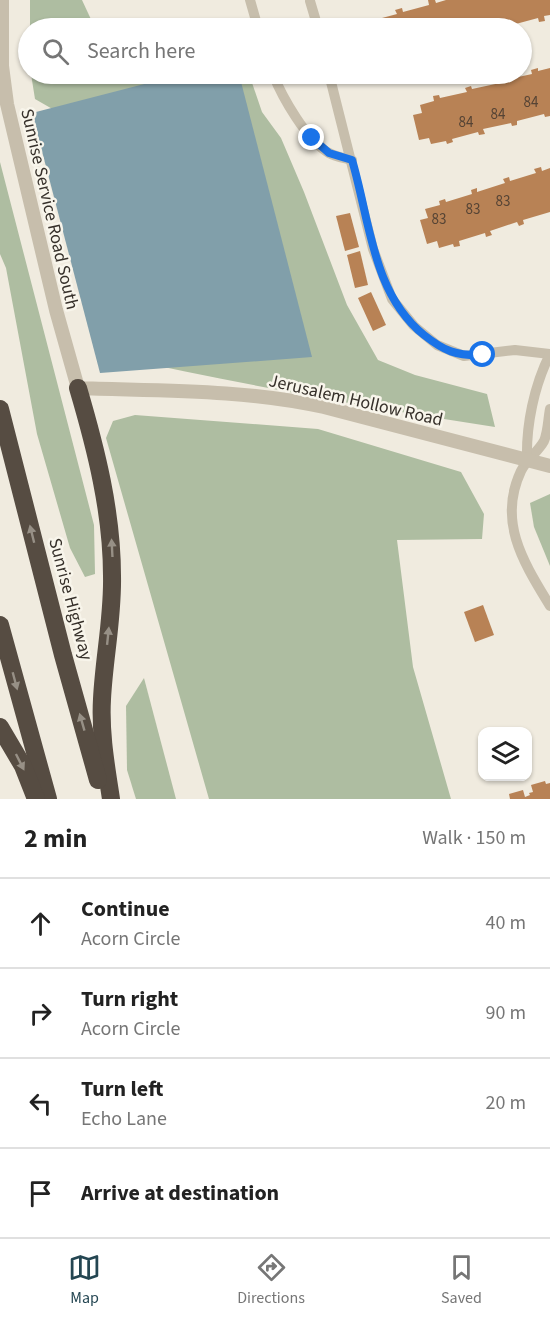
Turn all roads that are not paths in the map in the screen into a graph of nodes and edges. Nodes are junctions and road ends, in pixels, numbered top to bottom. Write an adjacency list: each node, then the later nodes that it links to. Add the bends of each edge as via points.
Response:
1 (2, 0): 10 (street, Sunrise Service Road South, via 2,66 7,104)
2 (250, 0): 4 (street)
3 (310, 1): 5 (street)
4 (255, 18)
5 (315, 18)
6 (278, 84): 8 (street, via 312,138 329,153)
7 (332, 84): 8 (street)
8 (352, 160): 9 (street, via 388,289 414,327 438,345 464,356 514,350)
9 (550, 354): 13 (street, via 540,373)
10 (78, 388): 14 (street, Jerusalem Hollow Road, via 287,399); 22 (highway, one-way to 10, via 102,717 112,592 111,540 98,465)
11 (0, 409): 21 (highway, Sunrise Highway, one-way to 11)
12 (549, 413): 13 (street); 14 (street, via 543,441)
13 (531, 415): 14 (street, via 526,436)
14 (527, 460): 15 (street, Jerusalem Hollow Road); 16 (street, via 517,482 511,512 515,538 523,561)
15 (550, 466)
16 (550, 606)
17 (0, 625): 20 (highway, one-way to 20)
18 (0, 727): 19 (highway, one-way to 19, via 23,766)
19 (36, 799)
20 (48, 799)
21 (103, 799)
22 (111, 799)

